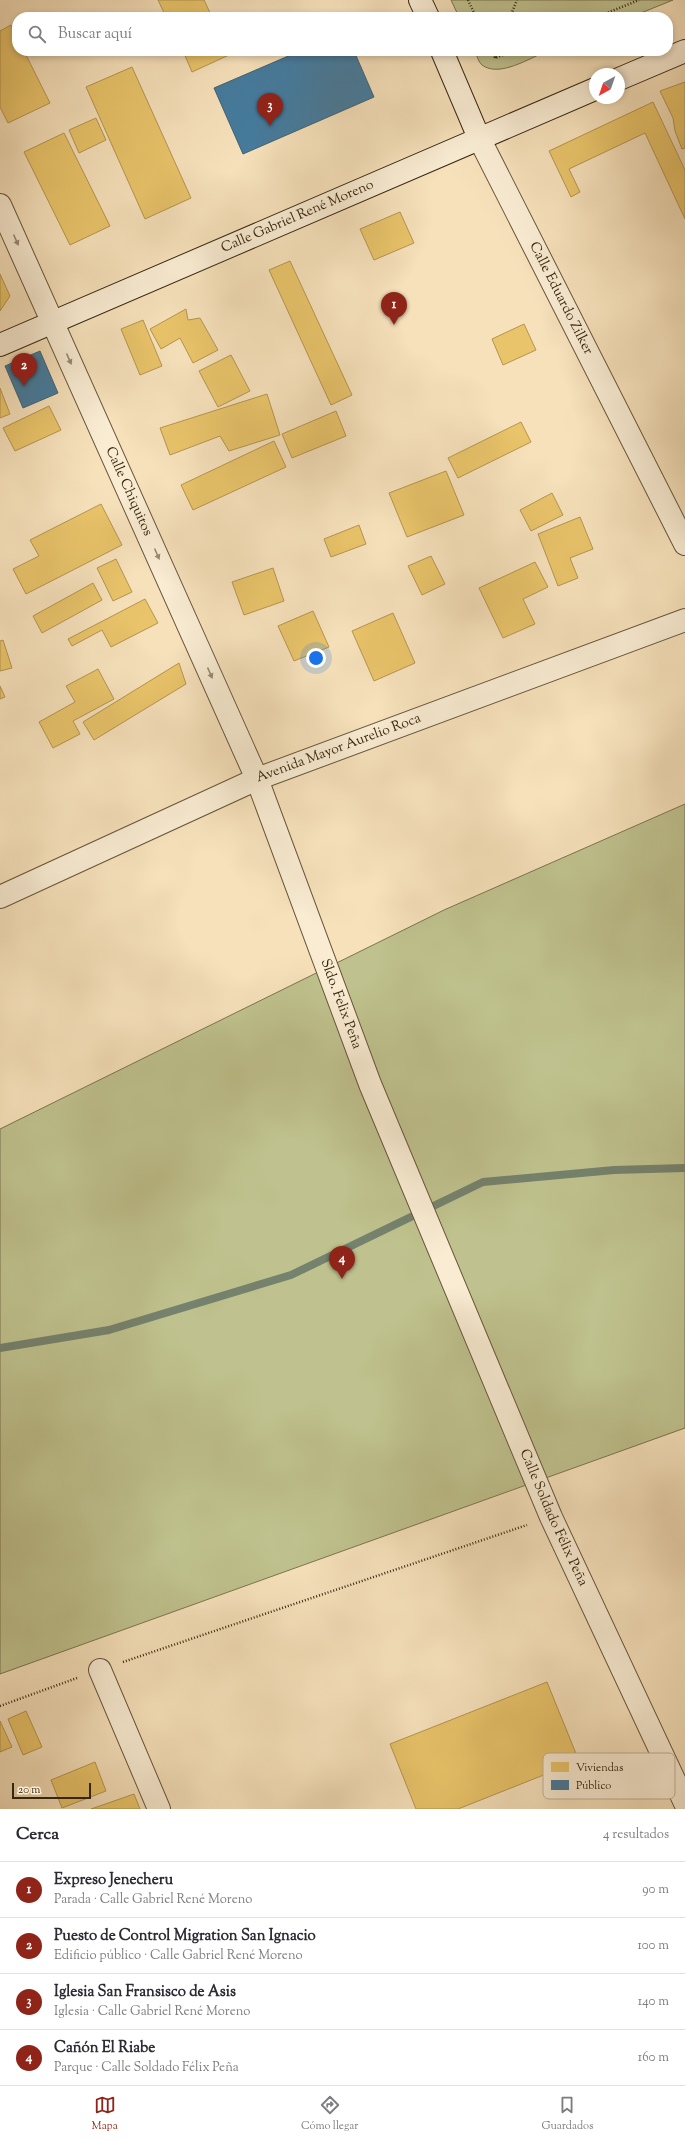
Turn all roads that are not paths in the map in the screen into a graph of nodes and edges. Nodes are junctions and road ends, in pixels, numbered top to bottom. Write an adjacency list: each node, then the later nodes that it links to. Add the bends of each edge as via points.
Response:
1 (420, 0): 2 (street)
2 (426, 12)
3 (685, 51): 5 (street)
4 (444, 56): 7 (street, Calle Eduardo Zilker)
5 (625, 76)
6 (589, 92): 7 (street, Calle Gabriel René Moreno)
7 (479, 138): 9 (street, Calle Gabriel René Moreno); 11 (street, Calle Eduardo Zilker)
8 (0, 204): 9 (street, Calle Chiquitos, one-way to 9)
9 (53, 322): 10 (street, Calle Gabriel René Moreno); 13 (street, Calle Chiquitos, one-way to 13)
10 (0, 345)
11 (685, 544)
12 (685, 620): 13 (street, Avenida Mayor Aurelio Roca)
13 (257, 779): 14 (street, Avenida Mayor Aurelio Roca); 15 (street, Sldo. Felix Peña, via 370,1084)
14 (0, 897)
15 (430, 1228): 17 (street, Calle Soldado Félix Peña, via 551,1517)
16 (100, 1670): 20 (street)
17 (662, 1753)
18 (675, 1782): 19 (street, Calle Soldado Félix Peña)
19 (685, 1803)
20 (159, 1809)

